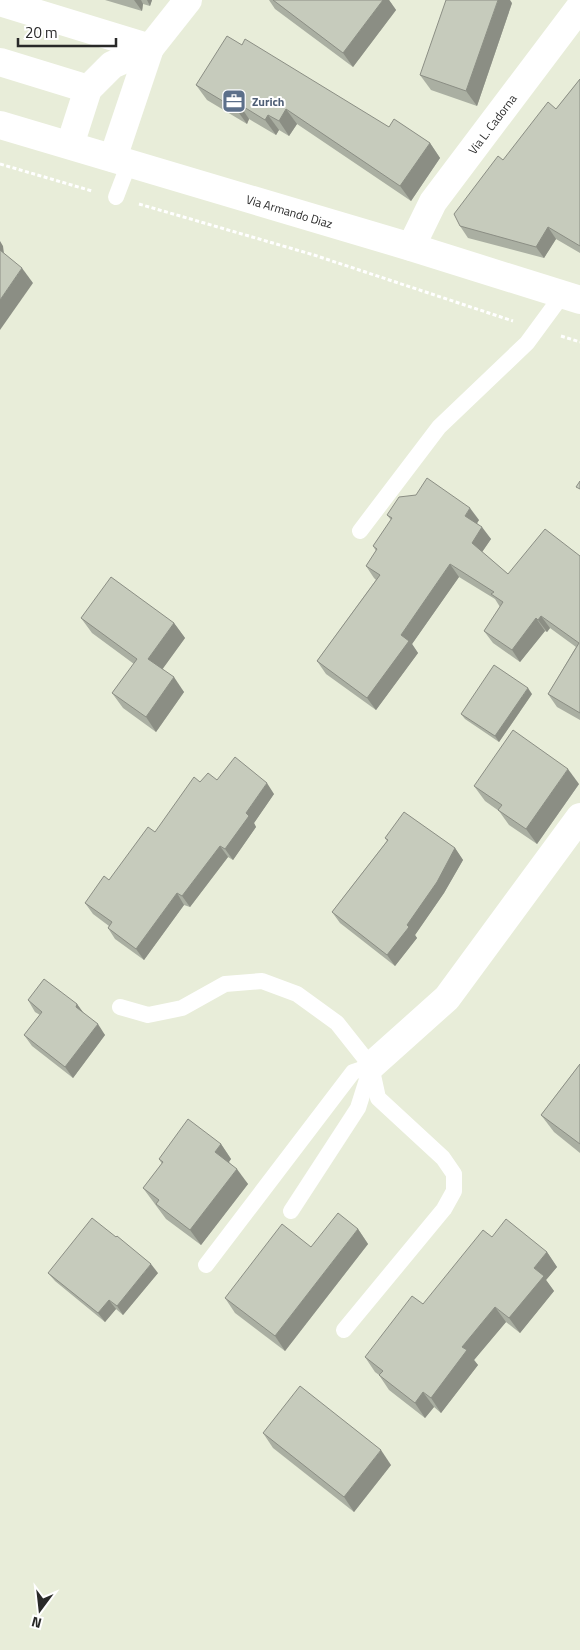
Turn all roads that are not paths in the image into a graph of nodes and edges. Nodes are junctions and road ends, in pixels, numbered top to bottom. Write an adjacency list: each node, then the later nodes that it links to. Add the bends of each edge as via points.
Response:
1 (188, 0): 4 (street)
2 (0, 2): 4 (street)
3 (580, 7): 11 (street, Via L. Cadorna, via 433,202)
4 (150, 48): 6 (street, via 112,65); 9 (street, via 123,128)
5 (0, 62): 6 (street)
6 (88, 88): 8 (street)
7 (0, 125): 8 (street, Via Armando Diaz)
8 (70, 145): 9 (street, Via Armando Diaz)
9 (121, 160): 10 (lane); 11 (street, Via Armando Diaz)
10 (116, 198)
11 (411, 247): 12 (street, Via Armando Diaz)
12 (572, 297): 13 (lane, via 439,427)
13 (360, 531)
14 (580, 817): 16 (street, via 447,998)
15 (120, 1007): 16 (lane, via 148,1015 182,1008 225,984 262,981 297,994 336,1023)
16 (371, 1066): 17 (lane, via 358,1108); 18 (lane, via 353,1072); 19 (lane, via 378,1098 443,1158 454,1174 454,1191 444,1208)
17 (292, 1211)
18 (206, 1265)
19 (344, 1330)

